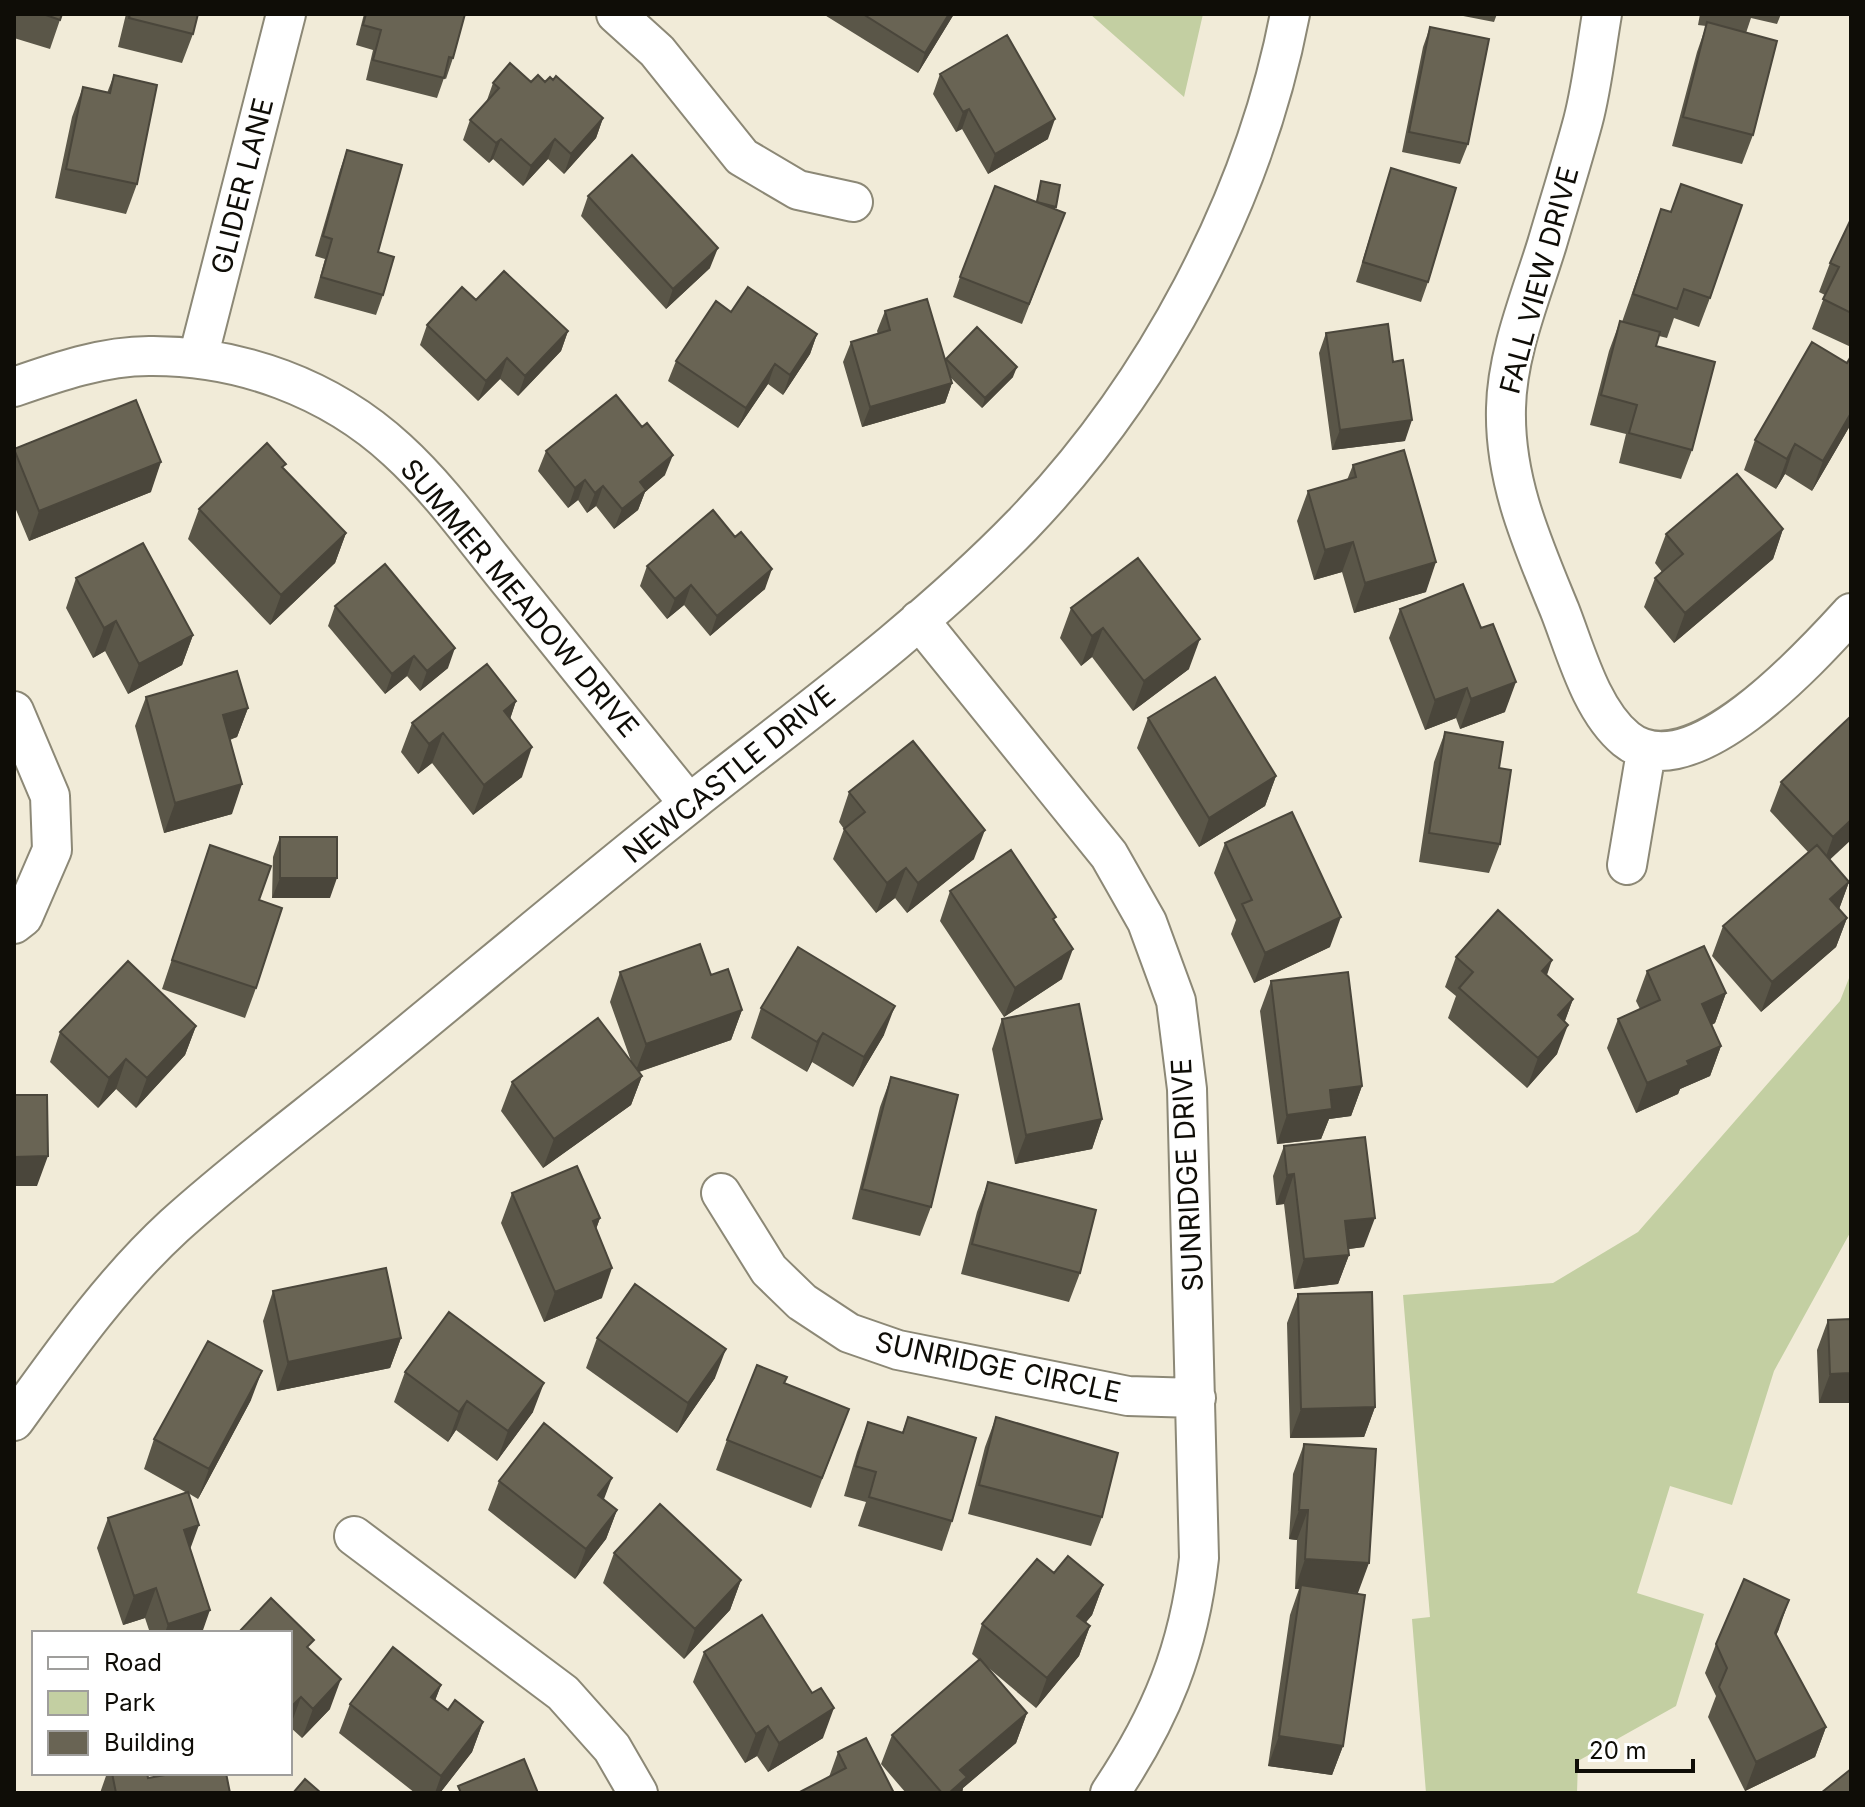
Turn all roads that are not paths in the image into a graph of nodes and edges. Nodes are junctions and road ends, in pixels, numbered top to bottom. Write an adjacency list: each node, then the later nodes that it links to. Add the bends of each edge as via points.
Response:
1 (286, 14): 6 (street, GLIDER LANE)
2 (616, 14): 5 (street, via 657,51 742,157 798,190)
3 (1290, 14): 9 (street, NEWCASTLE DRIVE, via 1243,176 1203,264 1157,346 1095,440 1022,524)
4 (1602, 14): 11 (street, FALL VIEW DRIVE, via 1583,118 1515,351 1506,406 1508,451 1523,521 1589,684 1609,721)
5 (853, 202)
6 (198, 358): 7 (street, SUMMER MEADOW DRIVE, via 146,356 70,368); 12 (street, SUMMER MEADOW DRIVE, via 261,370 333,403 397,449)
7 (14, 387)
8 (1851, 613): 11 (street, via 1800,668 1725,727 1670,752)
9 (919, 620): 12 (street, NEWCASTLE DRIVE); 16 (street, SUNRIDGE DRIVE, via 1109,855 1147,922 1176,1001 1187,1089)
10 (14, 711): 14 (street, via 50,796 52,850 23,917)
11 (1646, 752): 13 (street)
12 (689, 804): 17 (street, NEWCASTLE DRIVE, via 173,1227 91,1315)
13 (1627, 865)
14 (14, 924)
15 (721, 1193): 16 (street, SUNRIDGE CIRCLE, via 769,1270 802,1302 849,1333 898,1350 1128,1396)
16 (1196, 1398): 20 (street, SUNRIDGE DRIVE, via 1199,1558 1194,1602 1175,1675 1145,1740)
17 (14, 1421)
18 (354, 1536): 19 (street, via 563,1693 612,1748)
19 (638, 1793)
20 (1110, 1793)

